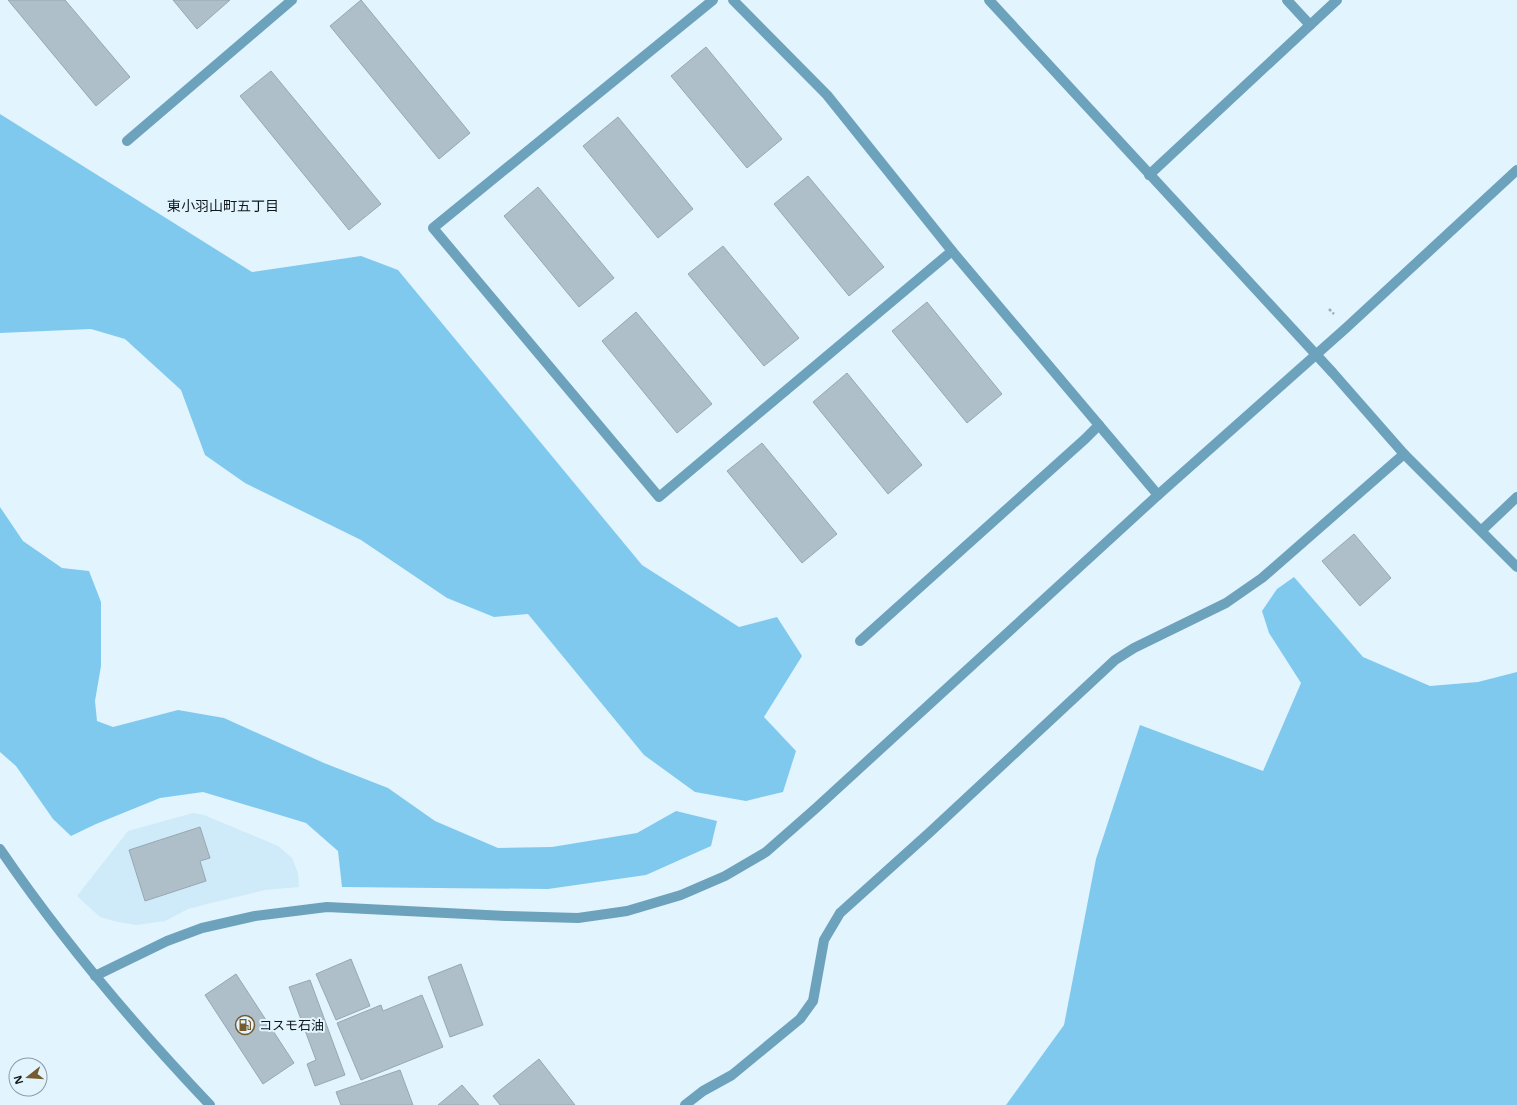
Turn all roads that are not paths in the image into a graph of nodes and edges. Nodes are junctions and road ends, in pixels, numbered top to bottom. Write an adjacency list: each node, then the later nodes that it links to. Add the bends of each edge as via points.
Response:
1 (292, 0): 8 (street)
2 (714, 0): 11 (street, via 433,228 659,497)
3 (733, 0): 11 (street, via 827,95)
4 (989, 0): 10 (street)
5 (1287, 0): 7 (street)
6 (1337, 0): 7 (street)
7 (1310, 26): 10 (street)
8 (127, 141)
9 (1517, 170): 12 (street)
10 (1149, 175): 12 (street)
11 (952, 251): 13 (street)
12 (1316, 355): 14 (street); 15 (street)
13 (1099, 424): 15 (street); 19 (street)
14 (1404, 454): 17 (street); 23 (street, via 1262,578 1226,603 1115,660 840,912 824,940 813,1001 800,1019 732,1075 703,1091)
15 (1158, 495): 21 (street, via 766,852 725,876 680,895 628,911 578,918 327,907 255,916 188,933)
16 (1517, 497): 17 (street)
17 (1482, 530): 18 (street)
18 (1517, 567)
19 (860, 641)
20 (0, 849): 21 (street)
21 (95, 976): 22 (street)
22 (210, 1105)
23 (685, 1105)

